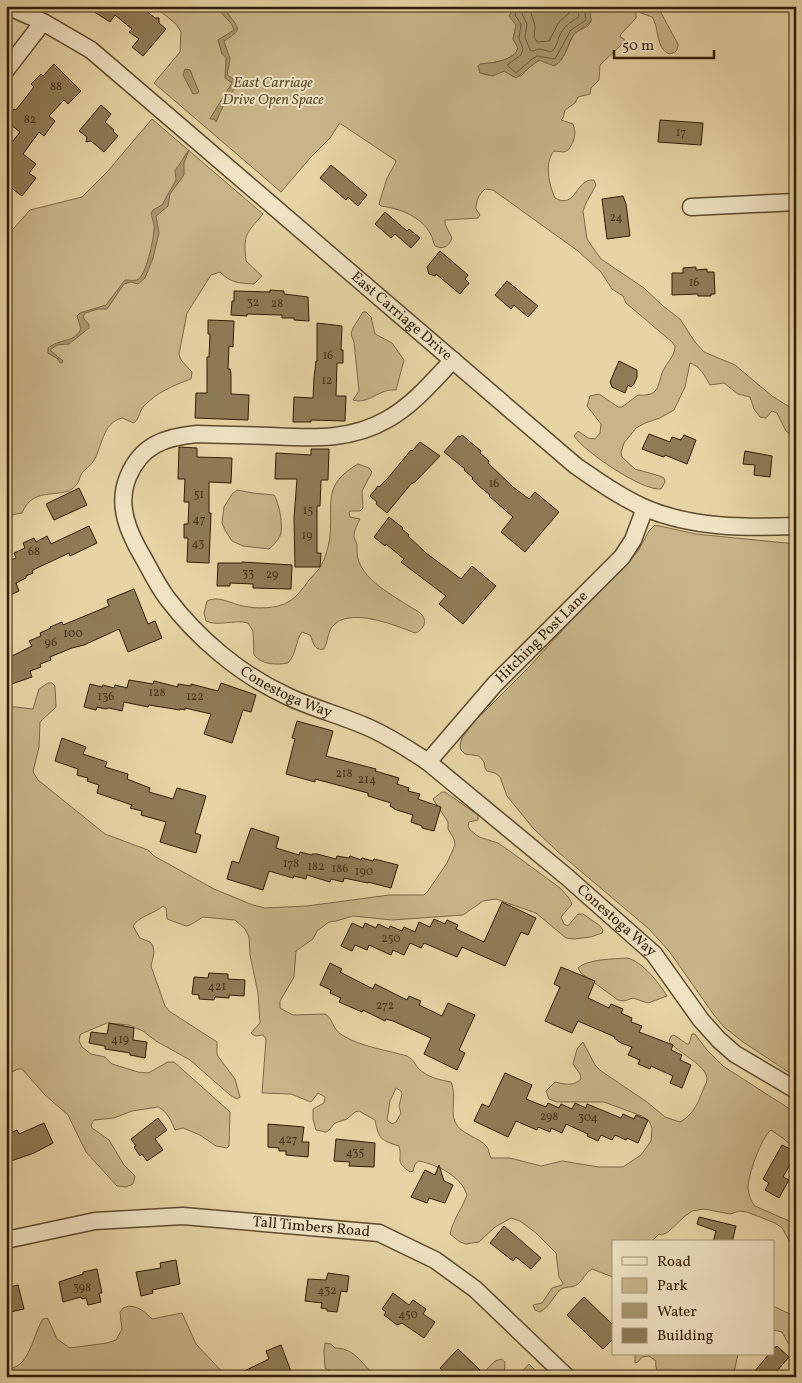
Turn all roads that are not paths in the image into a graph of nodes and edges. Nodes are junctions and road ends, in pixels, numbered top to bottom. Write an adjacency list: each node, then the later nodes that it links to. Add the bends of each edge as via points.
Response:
1 (7, 6): 2 (street, East Carriage Drive)
2 (43, 22): 3 (street); 6 (street, East Carriage Drive, via 91,50)
3 (6, 70)
4 (796, 202): 5 (street)
5 (691, 206)
6 (453, 360): 7 (street, East Carriage Drive, via 576,466 612,491); 9 (street, Conestoga Way, via 409,404 390,418 358,432 323,438 197,434 161,441 139,459 129,475 123,496 124,518 157,582 177,610 223,656 286,696 372,729)
7 (646, 508): 8 (street, East Carriage Drive, via 720,526); 9 (street, Hitching Post Lane, via 622,557 496,684)
8 (796, 526)
9 (428, 762): 10 (street, Conestoga Way, via 654,954 719,1040 735,1054)
10 (796, 1090)
11 (6, 1240): 12 (street, Tall Timbers Road, via 95,1221 183,1216 379,1233 435,1260 475,1289)
12 (567, 1377)

